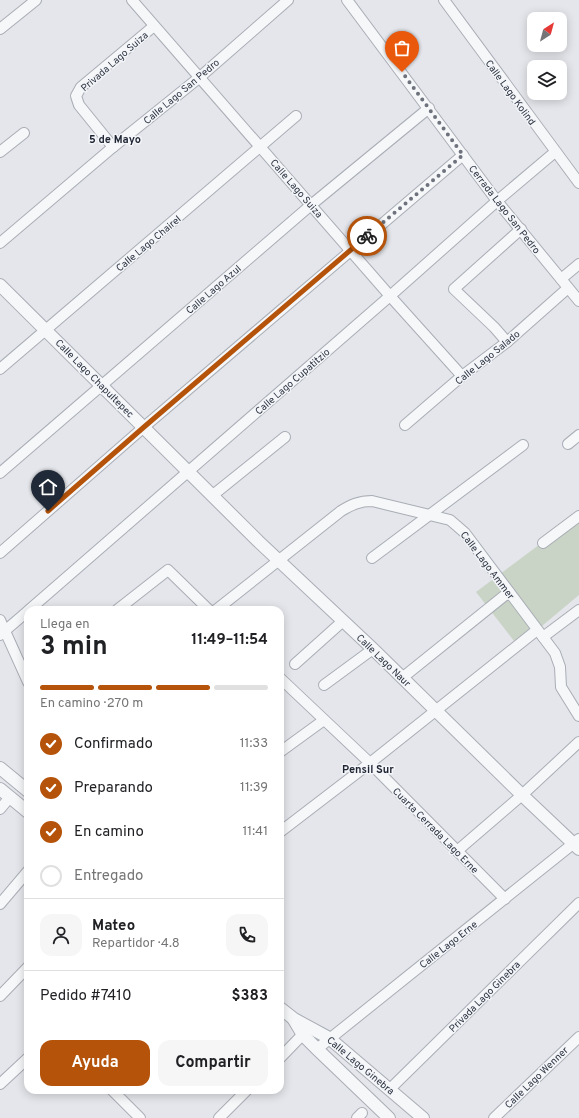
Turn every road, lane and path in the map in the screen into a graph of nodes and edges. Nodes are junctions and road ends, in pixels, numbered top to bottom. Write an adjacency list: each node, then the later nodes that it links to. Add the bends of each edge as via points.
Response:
1 (36, 0): 7 (street)
2 (132, 0): 6 (street, Calle Lago Suiza)
3 (347, 0): 9 (street, Cerrada Lago San Pedro)
4 (444, 0): 15 (street, Calle Lago Kolind)
5 (285, 1): 8 (street, Calle Lago San Pedro)
6 (154, 26): 8 (street, Calle Lago Suiza); 12 (street, Privada Lago Suiza, via 81,87 76,96 79,105)
7 (0, 29)
8 (200, 76): 12 (street, Calle Lago San Pedro); 13 (street, Calle Lago Suiza)
9 (429, 108): 16 (street, Cerrada Lago San Pedro); 19 (street, Calle Lago Azul)
10 (296, 116): 13 (street, Calle Lago Chairel)
11 (24, 133): 14 (street)
12 (113, 147): 21 (street, Calle Lago San Pedro)
13 (260, 147): 19 (street, Calle Lago Suiza); 29 (street, Calle Lago Chairel)
14 (0, 152)
15 (555, 152): 17 (street, Calle Lago Kolind); 18 (street, Calle Lago Cupatitzio)
16 (463, 155): 18 (street, Cerrada Lago San Pedro); 22 (street)
17 (579, 183)
18 (497, 200): 20 (street, Cerrada Lago San Pedro); 27 (street, Calle Lago Cupatitzio)
19 (311, 205): 22 (street, Calle Lago Suiza); 33 (street, Calle Lago Azul)
20 (521, 228): 24 (street, Cerrada Lago San Pedro); 30 (street, via 454,288)
21 (0, 243)
22 (351, 250): 27 (street, Calle Lago Suiza); 35 (street)
23 (579, 264): 24 (street)
24 (561, 279): 26 (street, Cerrada Lago San Pedro)
25 (0, 285): 29 (street, Calle Lago Chapultepec)
26 (568, 288): 28 (street, Cerrada Lago San Pedro); 30 (street, Calle Lago Salado)
27 (390, 296): 32 (street, Calle Lago Suiza); 40 (street, Calle Lago Cupatitzio)
28 (579, 301)
29 (46, 330): 31 (street, Calle Lago Chairel); 33 (street, Calle Lago Chapultepec)
30 (507, 342): 32 (street, Calle Lago Salado)
31 (0, 369)
32 (462, 376): 34 (street, Calle Lago Salado)
33 (102, 385): 35 (street, Calle Lago Chapultepec); 41 (street, Calle Lago Azul)
34 (405, 425)
35 (144, 427): 40 (street, Calle Lago Chapultepec); 46 (street)
36 (579, 435): 38 (street)
37 (285, 437): 42 (street)
38 (568, 444)
39 (523, 445): 43 (street)
40 (189, 472): 42 (street, Calle Lago Naur); 50 (street, Calle Lago Cupatitzio)
41 (0, 474)
42 (213, 495): 48 (street, Calle Lago Naur)
43 (431, 515): 47 (street); 48 (street, Calle Lago Ammer, via 362,501 340,511); 49 (street, Calle Lago Ammer, via 450,520 458,526)
44 (579, 516): 45 (street)
45 (543, 543)
46 (0, 553)
47 (372, 558)
48 (278, 560): 53 (street, Calle Lago Ammer); 57 (street, Calle Lago Naur)
49 (508, 592): 59 (street, Calle Lago Ammer); 63 (street)
50 (33, 606)
51 (122, 606): 52 (street, via 168,570)
52 (205, 606)
53 (221, 606)
54 (579, 610): 59 (street)
55 (24, 614): 58 (street, Calle Lago Cupatitzio)
56 (0, 620): 58 (street)
57 (343, 621): 60 (street, Calle Lago Naur); 61 (street)
58 (2, 633): 62 (street)
59 (540, 633): 66 (street); 67 (street, Calle Lago Ammer, via 555,653 560,667 561,687)
60 (373, 649): 63 (street, Calle Lago Naur); 65 (street)
61 (295, 664)
62 (24, 674)
63 (402, 678): 66 (street, Calle Lago Naur)
64 (284, 682): 68 (street, Cuarta Cerrada Lago Erne)
65 (324, 685)
66 (435, 710): 71 (street); 75 (street, Calle Lago Naur)
67 (579, 716)
68 (324, 720): 70 (street); 71 (street, Cuarta Cerrada Lago Erne)
69 (579, 742): 75 (street)
70 (284, 749)
71 (370, 763): 79 (street); 81 (street, Cuarta Cerrada Lago Erne)
72 (0, 768): 73 (street)
73 (24, 788)
74 (0, 789): 76 (street)
75 (522, 795): 80 (street, Calle Lago Naur); 81 (street)
76 (10, 797): 77 (street); 78 (street)
77 (0, 809)
78 (24, 809)
79 (284, 829)
80 (577, 844): 83 (street, Calle Lago Erne)
81 (457, 851): 83 (street, Cuarta Cerrada Lago Erne)
82 (24, 876): 85 (street)
83 (505, 899): 91 (street, Calle Lago Erne)
84 (579, 903): 96 (street, Privada Lago Ginebra)
85 (0, 904)
86 (24, 971): 87 (street)
87 (0, 996)
88 (284, 1011): 89 (street, Calle Lago Ginebra)
89 (307, 1031): 91 (street, Calle Lago Ginebra); 92 (street, Calle Lago Ginebra); 93 (street)
90 (579, 1037): 103 (street, Calle Lago Wenner)
91 (330, 1038): 92 (street, Calle Lago Erne); 96 (street, Calle Lago Ginebra)
92 (317, 1049): 101 (street, Calle Lago Ginebra)
93 (284, 1054)
94 (24, 1062): 95 (street)
95 (0, 1084)
96 (390, 1089): 102 (street, Calle Lago Ginebra)
97 (116, 1094): 99 (street)
98 (243, 1094): 100 (street)
99 (140, 1118)
100 (219, 1118)
101 (389, 1118)
102 (423, 1118)
103 (494, 1118)

